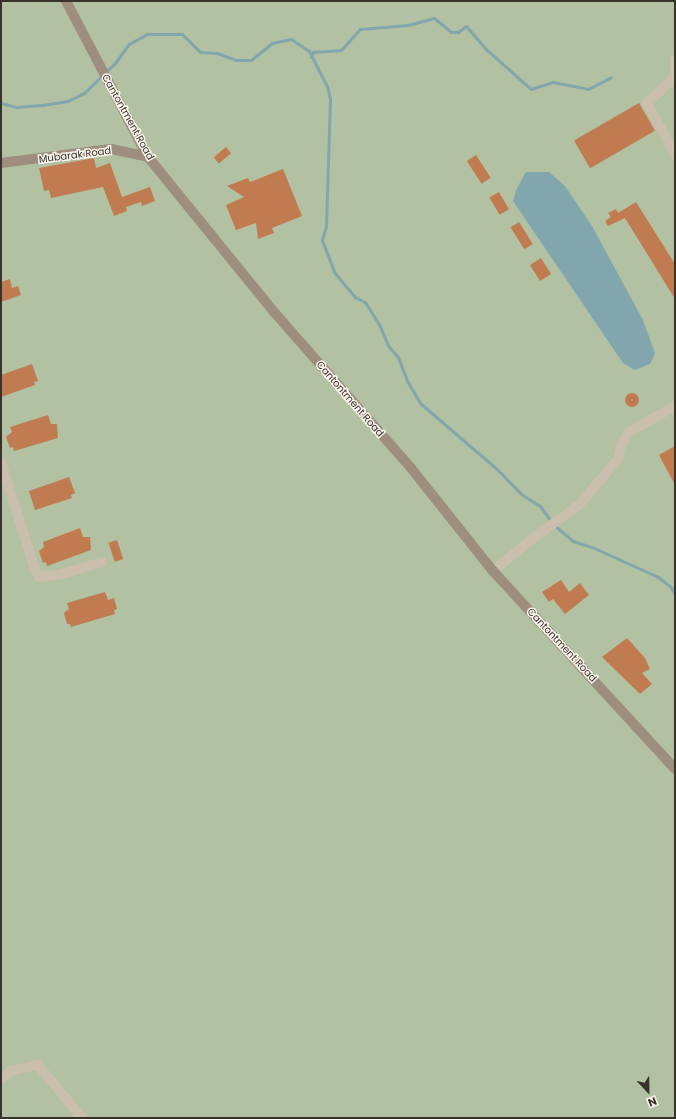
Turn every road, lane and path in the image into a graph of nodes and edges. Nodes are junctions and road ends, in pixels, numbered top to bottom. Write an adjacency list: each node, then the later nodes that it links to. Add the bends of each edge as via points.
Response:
1 (66, 1): 5 (street, Cantontment Road)
2 (675, 59): 3 (street)
3 (675, 76): 4 (street, via 647,103)
4 (675, 155)
5 (148, 157): 6 (street, Mubarak Road, via 111,149); 10 (street, Cantontment Road, via 274,312 411,468)
6 (1, 163)
7 (675, 406): 10 (street, via 629,432 621,445 618,459 579,505)
8 (1, 462): 9 (street, via 39,577 62,574)
9 (102, 562)
10 (493, 571): 11 (street, Cantontment Road)
11 (675, 769)
12 (1, 1079): 13 (street, via 11,1070 38,1065)
13 (82, 1118)

